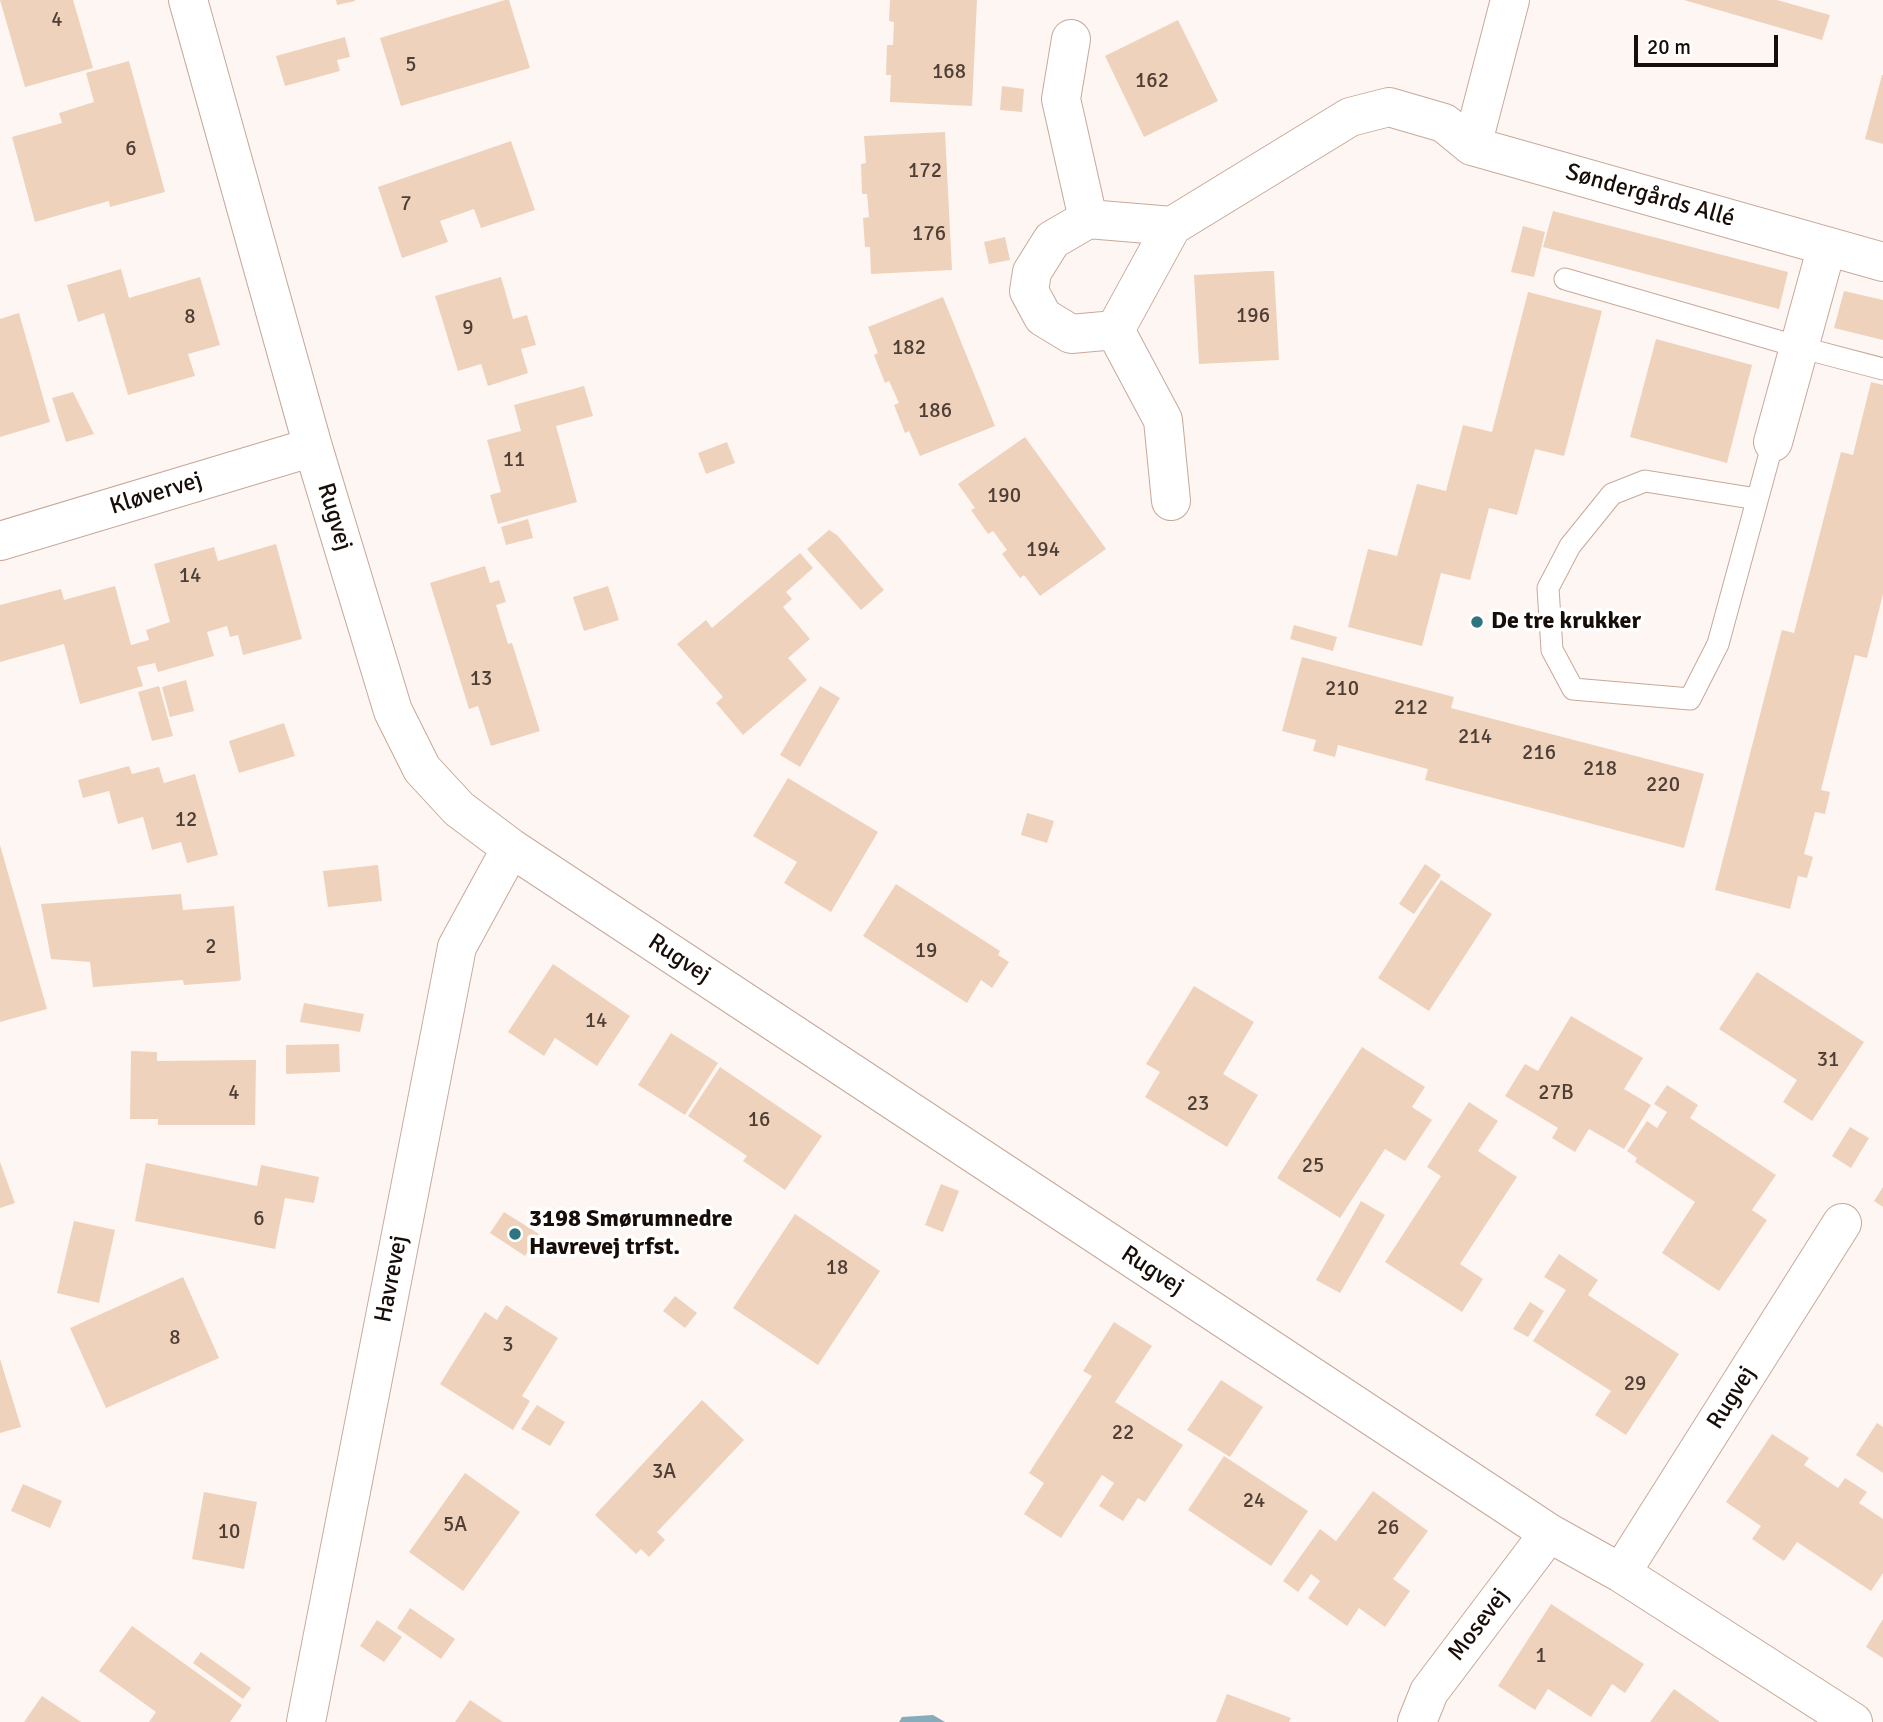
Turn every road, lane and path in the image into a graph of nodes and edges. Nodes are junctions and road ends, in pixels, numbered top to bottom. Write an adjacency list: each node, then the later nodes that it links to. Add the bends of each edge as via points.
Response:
1 (188, 0): 14 (street, Rugvej)
2 (1510, 0): 4 (street)
3 (1071, 39): 5 (street, via 1061,99)
4 (1472, 146): 6 (street, Søndergårds Allé, via 1444,123 1389,107 1376,110 1350,117); 7 (street, Søndergårds Allé)
5 (1088, 219): 6 (street); 10 (street, via 1052,240 1032,272 1029,291 1043,317 1071,334)
6 (1172, 226): 10 (street, Søndergårds Allé)
7 (1827, 246): 8 (street, Søndergårds Allé); 11 (street)
8 (1883, 262)
9 (1565, 279): 11 (lane)
10 (1115, 330): 16 (street, via 1163,420)
11 (1799, 347): 12 (lane); 13 (street)
12 (1883, 369)
13 (1773, 442): 15 (lane)
14 (313, 447): 17 (street, Kløvervej); 18 (street, Rugvej, via 393,710 422,769 459,809)
15 (1757, 499): 15 (lane, via 1718,644 1690,699 1573,689 1552,650 1548,588 1570,546 1612,494 1645,481)
16 (1171, 501)
17 (0, 541)
18 (511, 848): 20 (street, Rugvej); 22 (street, Havrevej, via 457,947)
19 (1842, 1223): 21 (street, Rugvej)
20 (1549, 1532): 21 (street, Rugvej); 23 (street, Mosevej, via 1429,1692)
21 (1621, 1573): 24 (street, Rugvej)
22 (306, 1722)
23 (1417, 1722)
24 (1853, 1722)

